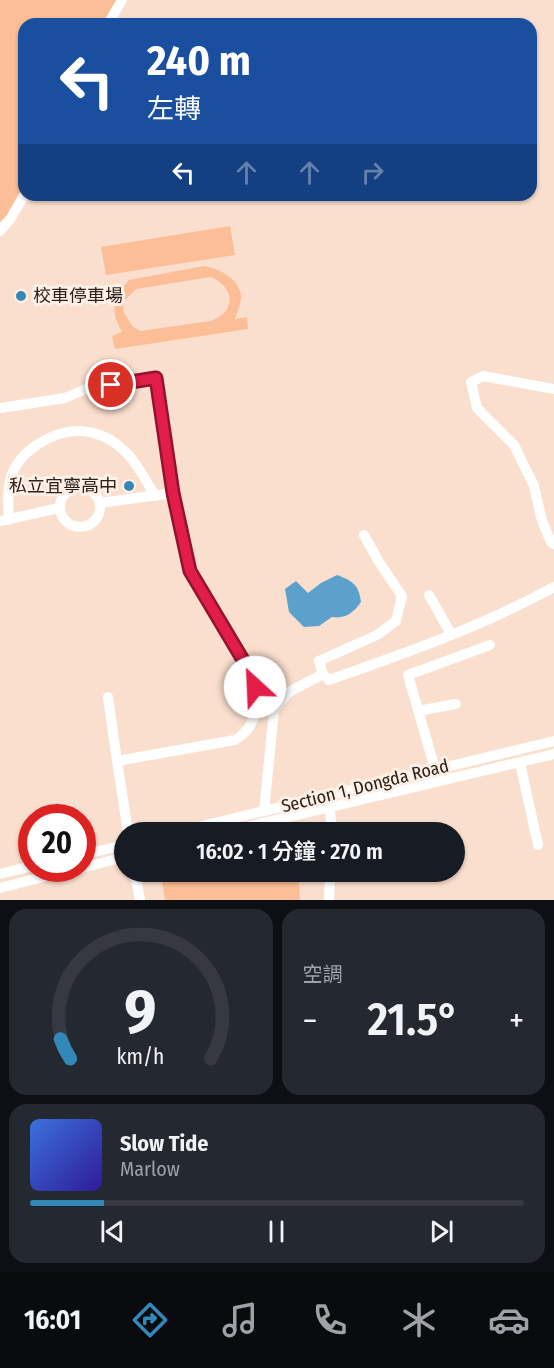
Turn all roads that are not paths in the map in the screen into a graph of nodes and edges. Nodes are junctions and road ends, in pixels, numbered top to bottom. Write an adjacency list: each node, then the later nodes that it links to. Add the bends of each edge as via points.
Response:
1 (122, 0): 2 (street)
2 (112, 18)
3 (21, 201): 4 (street)
4 (0, 231)
5 (554, 389): 13 (street, via 483,376 471,382 477,408 514,445 534,486 542,521)
6 (1, 408): 7 (street, via 65,398 88,388 156,378)
7 (173, 493): 8 (street); 24 (street, via 190,571 249,670 255,687 253,721 246,734 235,740)
8 (155, 496): 9 (street); 11 (street, via 121,447 98,434 77,431 49,438 26,452 12,472)
9 (100, 503): 10 (street, via 89,489 77,487 62,496); 10 (street, via 96,519 82,527 66,522)
10 (59, 508): 11 (street)
11 (4, 520)
12 (363, 535): 18 (street, via 402,596 396,621 377,635 320,661)
13 (554, 544)
14 (554, 587): 16 (street)
15 (429, 595): 16 (street)
16 (451, 634): 18 (street, via 329,680)
17 (490, 645): 21 (street, via 408,675)
18 (323, 674): 29 (street, via 289,692 274,710)
19 (108, 697): 24 (street)
20 (456, 704): 21 (street)
21 (418, 711): 26 (street)
22 (554, 741): 26 (street, Section 1, Dongda Road)
23 (554, 754): 25 (street, Section 1, Dongda Road)
24 (117, 761): 30 (street)
25 (520, 763): 28 (street, Section 1, Dongda Road); 34 (street)
26 (435, 769): 27 (street, Section 1, Dongda Road)
27 (328, 795): 28 (street); 29 (street, Section 1, Dongda Road)
28 (330, 807): 32 (street, Section 1, Dongda Road); 33 (street)
29 (264, 811): 31 (street, Section 1, Dongda Road)
30 (126, 822)
31 (218, 822)
32 (267, 822)
33 (331, 822)
34 (538, 845)
35 (114, 847): 36 (street)
36 (96, 852)
37 (114, 860): 38 (street)
38 (96, 864)
39 (18, 870): 40 (street)
40 (0, 874)
41 (24, 882): 44 (street)
42 (137, 882): 45 (street)
43 (330, 882): 46 (street)
44 (0, 888)
45 (140, 900)
46 (329, 900)

